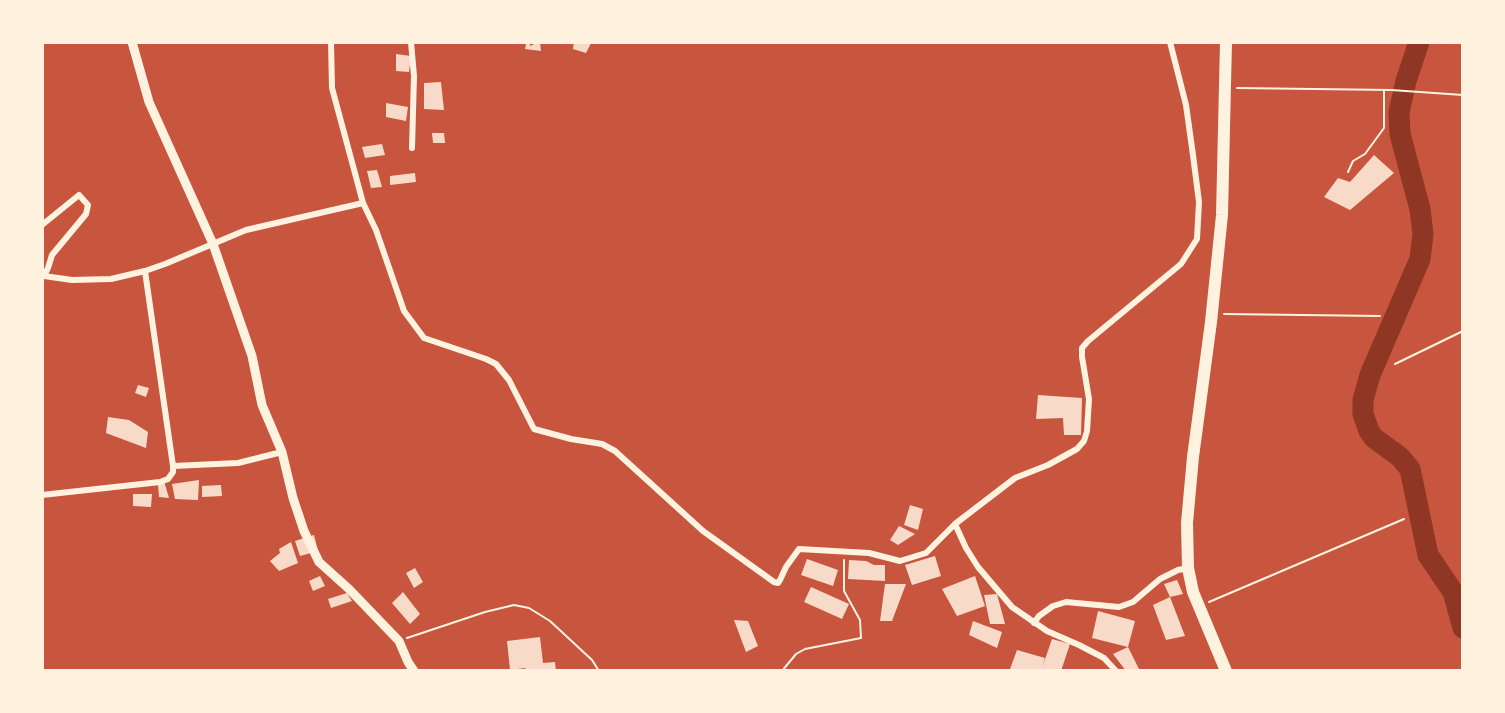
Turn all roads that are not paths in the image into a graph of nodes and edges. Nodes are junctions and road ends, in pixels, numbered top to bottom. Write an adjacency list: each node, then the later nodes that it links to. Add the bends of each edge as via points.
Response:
1 (132, 42): 9 (street, via 149,102)
2 (331, 42): 7 (street, via 332,88)
3 (411, 42): 6 (street)
4 (1170, 42): 14 (street, via 1192,145 1199,202 1197,239 1181,264 1082,348 1089,399 1084,441 1058,460 1015,478)
5 (1226, 42): 15 (main road, via 1222,215 1193,457 1187,523)
6 (412, 148)
7 (363, 202): 9 (street, via 246,230); 14 (street, via 404,311 424,338 496,364 534,429 615,450 703,531 774,582 780,580 798,549 869,553 900,561 926,553)
8 (42, 225): 10 (street, via 79,195 88,205 86,214 52,255 44,276 111,279)
9 (213, 244): 10 (street); 11 (street, via 252,356 262,405)
10 (146, 271): 12 (street)
11 (282, 452): 12 (street, via 238,463); 17 (street, via 304,531 319,562 399,641)
12 (173, 466): 13 (street, via 168,479 159,482)
13 (42, 495)
14 (955, 524): 16 (street, via 978,567 1012,607)
15 (1188, 568): 16 (street, via 1160,579 1133,602 1119,607 1066,602 1053,606); 19 (main road, via 1198,606)
16 (1034, 623): 18 (street, via 1104,658)
17 (414, 671)
18 (1116, 671)
19 (1226, 671)

